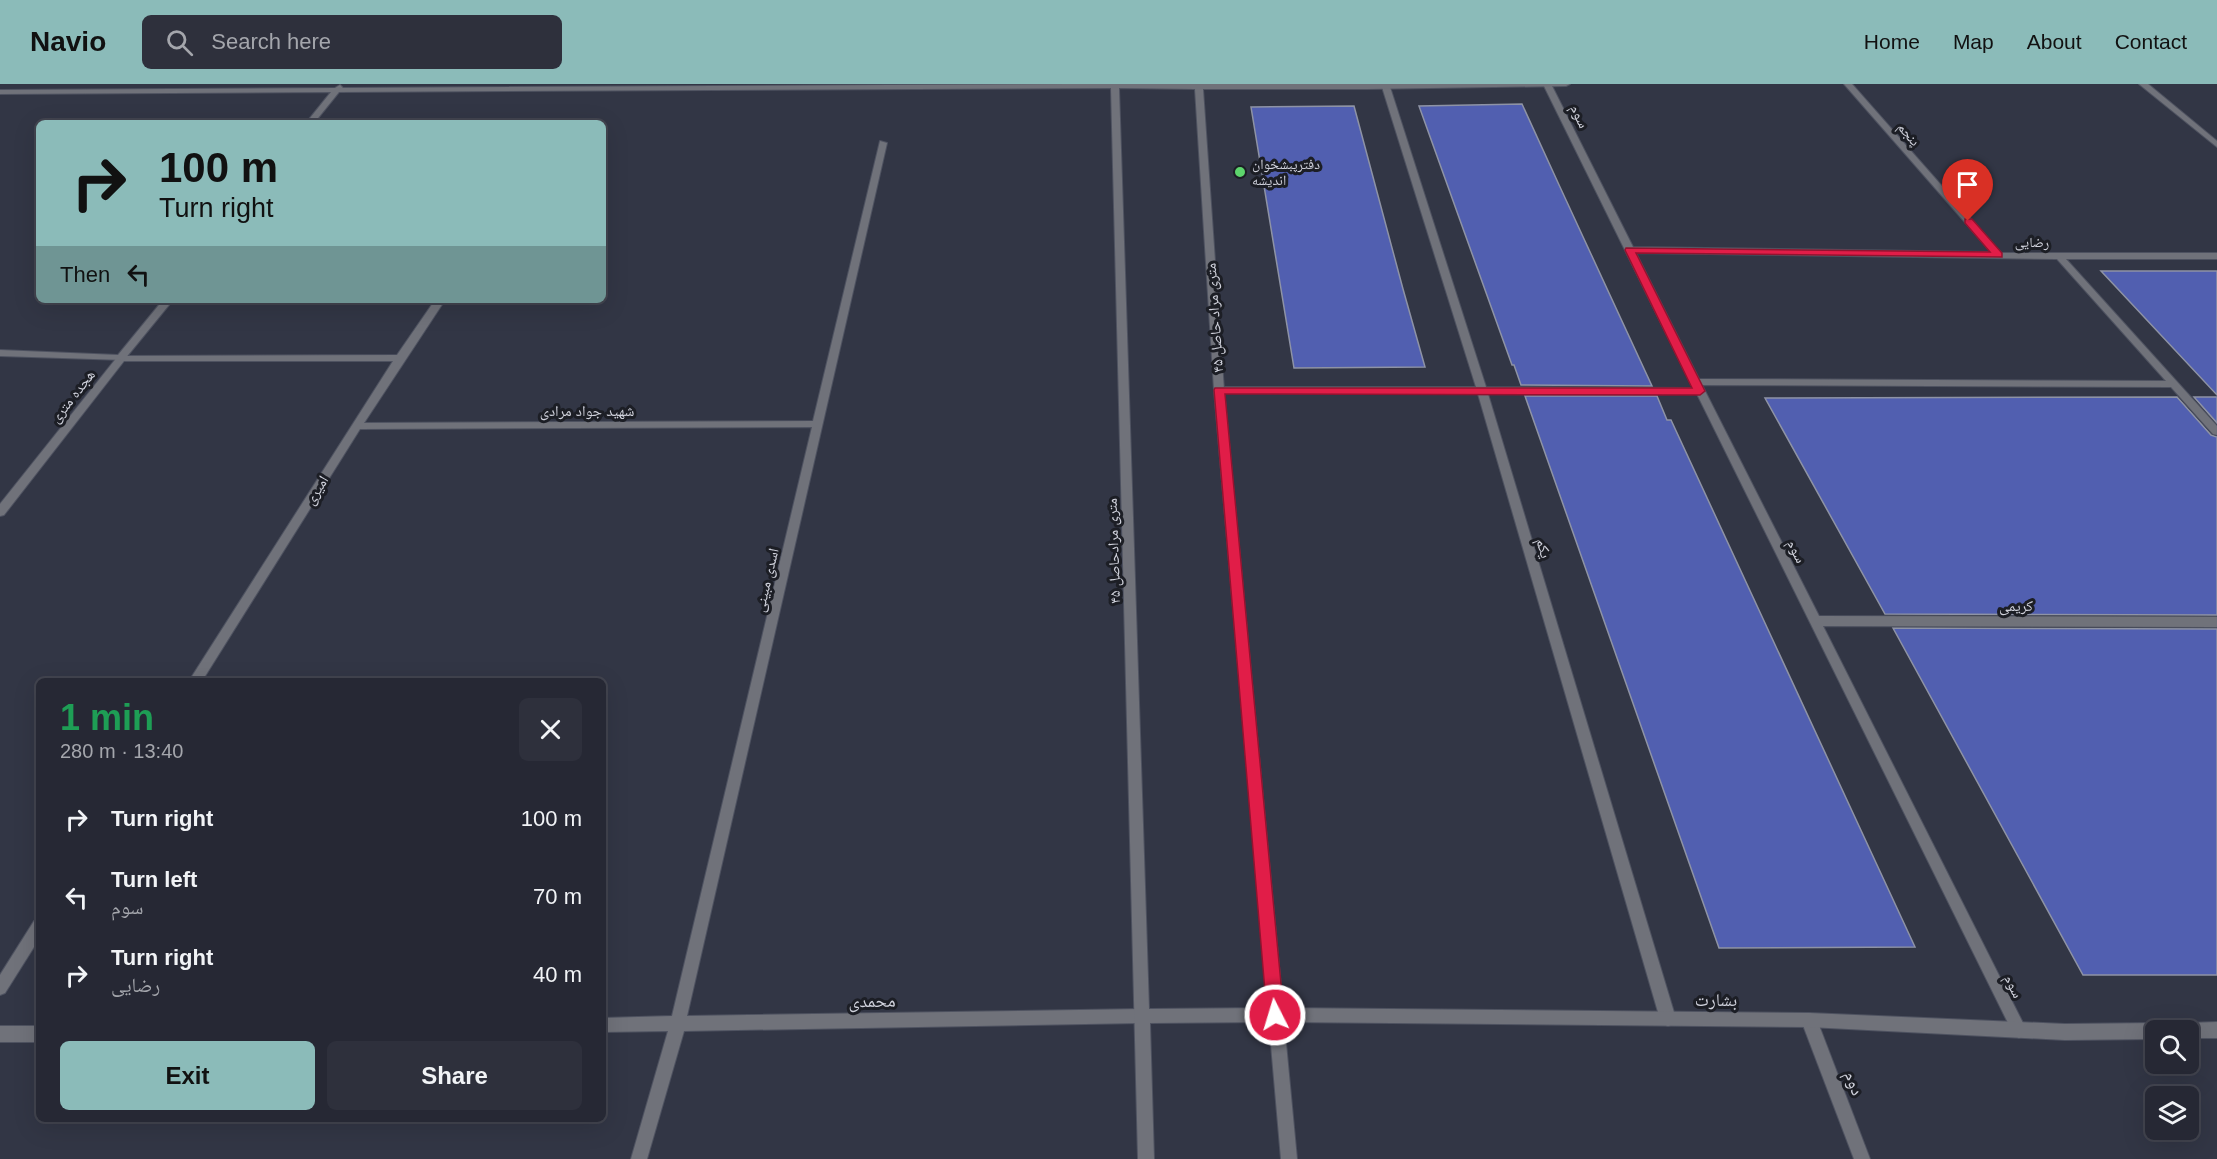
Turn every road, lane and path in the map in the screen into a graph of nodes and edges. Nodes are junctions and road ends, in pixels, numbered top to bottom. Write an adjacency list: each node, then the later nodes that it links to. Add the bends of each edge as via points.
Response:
1 (1566, 84): 8 (street)
2 (1848, 84): 16 (street, پنجم)
3 (2143, 84): 14 (street)
4 (611, 86): 5 (street); 9 (street)
5 (1115, 86): 6 (street); 38 (street, ۴۵ متری مرادحاصل)
6 (1198, 86): 7 (street); 26 (street, ۴۵ متری مراد حاصل)
7 (1368, 86): 10 (street)
8 (1548, 86): 10 (street); 15 (street, سوم)
9 (340, 87): 11 (street); 12 (street)
10 (1386, 87): 27 (street, یکم)
11 (0, 92)
12 (312, 120)
13 (883, 143): 28 (street, اسدی مبینی)
14 (2217, 145)
15 (1630, 250): 16 (street, رضایی); 25 (street, سوم)
16 (1998, 255): 17 (street, رضایی)
17 (2059, 256): 18 (street, رضایی); 24 (street)
18 (2217, 256)
19 (166, 303): 22 (street, هجده متری)
20 (438, 303): 23 (street, امیری)
21 (0, 353): 22 (street)
22 (121, 358): 23 (street); 31 (street, هجده متری)
23 (400, 358): 29 (street, امیری)
24 (2174, 384): 25 (street); 30 (street)
25 (1697, 386): 27 (street); 32 (street, سوم)
26 (1219, 390): 27 (street); 37 (street, ۴۵ متری مراد حاصل)
27 (1482, 391): 39 (street, یکم)
28 (818, 424): 29 (street, شهید جواد مرادی); 41 (street, اسدی مبینی)
29 (357, 426): 34 (street, امیری)
30 (2217, 432)
31 (0, 512)
32 (1815, 621): 33 (street, کریمی); 43 (street, سوم)
33 (2217, 622)
34 (197, 678)
35 (36, 931): 36 (street)
36 (0, 988)
37 (1275, 1015): 38 (street, محمدی); 39 (street, بشارت); 51 (street, ۴۵ متری مراد حاصل)
38 (1141, 1016): 41 (street, محمدی); 50 (street)
39 (1668, 1019): 40 (street, بشارت)
40 (1809, 1020): 43 (street, بشارت); 52 (street, دوم)
41 (678, 1024): 42 (street, محمدی); 49 (street, اسدی مبینی)
42 (606, 1025)
43 (2019, 1030): 45 (street, بشارت)
44 (2217, 1030): 46 (street)
45 (2145, 1031)
46 (2199, 1031)
47 (0, 1034): 48 (street)
48 (36, 1034)
49 (639, 1159)
50 (1146, 1159)
51 (1289, 1159)
52 (1862, 1159)

